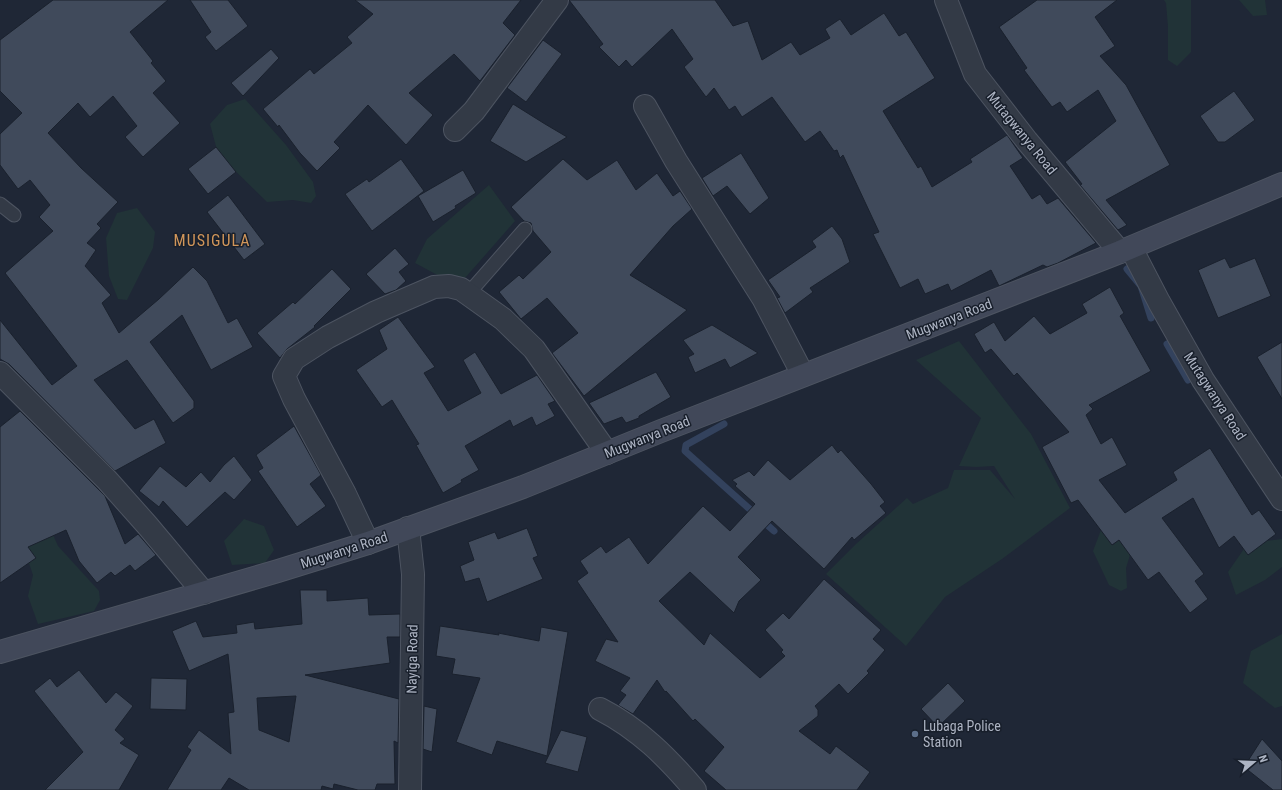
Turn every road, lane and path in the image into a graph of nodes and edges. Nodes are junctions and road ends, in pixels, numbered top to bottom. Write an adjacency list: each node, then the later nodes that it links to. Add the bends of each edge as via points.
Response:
1 (557, 0): 4 (street, via 474,112)
2 (946, 0): 9 (street, Mutagwanya Road, via 970,62 982,82 1027,141)
3 (645, 106): 12 (street, via 676,161 764,298)
4 (455, 130)
5 (1282, 184): 9 (street, Mugwanya Road)
6 (0, 204): 7 (lane)
7 (14, 215)
8 (525, 229): 10 (lane)
9 (1126, 250): 12 (street, Mugwanya Road); 14 (street, Mutagwanya Road, via 1203,380)
10 (468, 294): 13 (street, via 503,319 534,349); 16 (street, via 449,286 434,287 376,312 328,337 294,359 284,376)
11 (0, 373): 17 (street, via 148,525)
12 (803, 375): 13 (street, Mugwanya Road)
13 (608, 453): 15 (street, Mugwanya Road)
14 (1279, 488)
15 (408, 528): 16 (street, Mugwanya Road); 20 (street, Nayiga Road, via 413,574)
16 (368, 543): 17 (street, Mugwanya Road)
17 (204, 593): 18 (street, Mugwanya Road)
18 (0, 652)
19 (600, 709): 21 (street, via 621,720 650,742)
20 (410, 790)
21 (695, 790)

